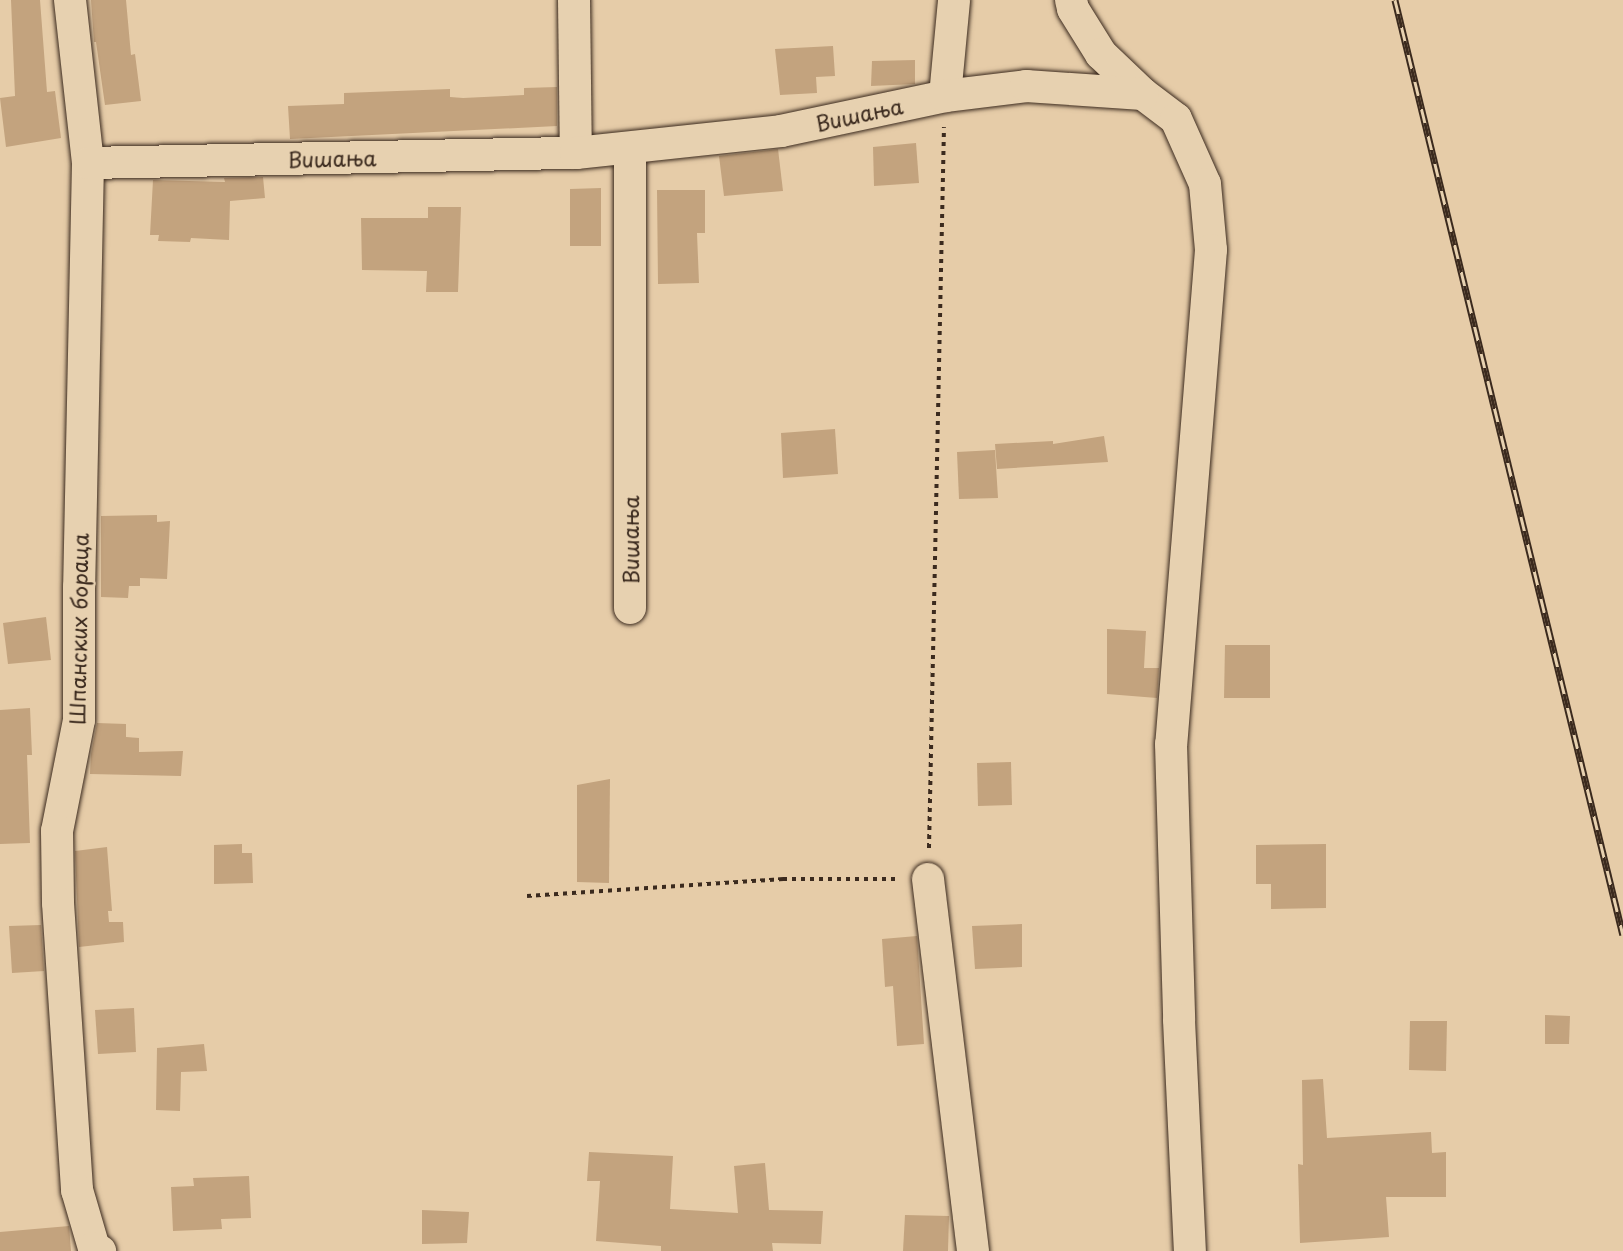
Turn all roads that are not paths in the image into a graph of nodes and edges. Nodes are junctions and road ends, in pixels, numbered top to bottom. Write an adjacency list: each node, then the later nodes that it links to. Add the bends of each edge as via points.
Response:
1 (70, 0): 9 (street, Шпанских бораца)
2 (574, 0): 8 (street)
3 (954, 0): 6 (street)
4 (1071, 0): 5 (street, via 1101,54)
5 (1143, 94): 6 (street, Вишања, via 1026,86); 14 (street, via 1176,119 1205,184 1211,250 1171,744)
6 (945, 96): 7 (street, Вишања, via 781,131)
7 (630, 149): 8 (street, Вишања); 10 (street, Вишања)
8 (576, 153): 9 (street, Вишања)
9 (88, 162): 12 (street, Шпанских бораца, via 80,720 57,831 58,903 77,1190 94,1248)
10 (630, 608)
11 (928, 879): 13 (street)
12 (100, 1251)
13 (973, 1251)
14 (1190, 1251)

